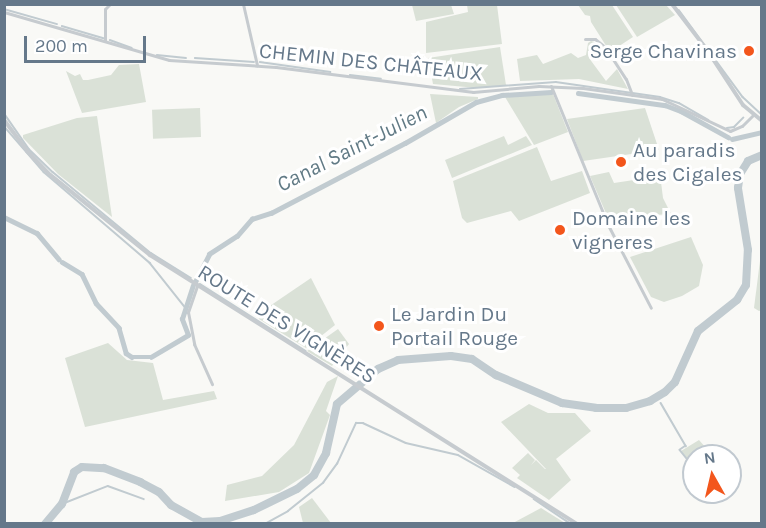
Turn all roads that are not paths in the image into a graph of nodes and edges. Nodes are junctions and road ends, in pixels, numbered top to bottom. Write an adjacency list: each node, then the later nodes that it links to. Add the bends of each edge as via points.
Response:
1 (111, 4): 6 (street, via 105,9)
2 (243, 4): 7 (street)
3 (672, 4): 10 (street)
4 (4, 12): 6 (street, CHEMIN DES CHÂTEAUX)
5 (585, 39): 9 (street, via 595,39 605,47)
6 (105, 42): 7 (street, CHEMIN DES CHÂTEAUX, via 169,60)
7 (257, 65): 8 (street, CHEMIN DES CHÂTEAUX, via 462,91)
8 (551, 86): 9 (street, CHEMIN DES CHÂTEAUX); 14 (street, via 608,225)
9 (633, 95): 10 (street, CHEMIN DES CHÂTEAUX, via 673,103 723,131 736,130)
10 (753, 115): 12 (street)
11 (4, 120): 13 (street, ROUTE DES VIGNÈRES, via 48,173 150,255)
12 (762, 121)
13 (195, 284): 15 (street, via 188,312 194,344); 16 (street, ROUTE DES VIGNÈRES)
14 (651, 308)
15 (212, 384)
16 (577, 524)

